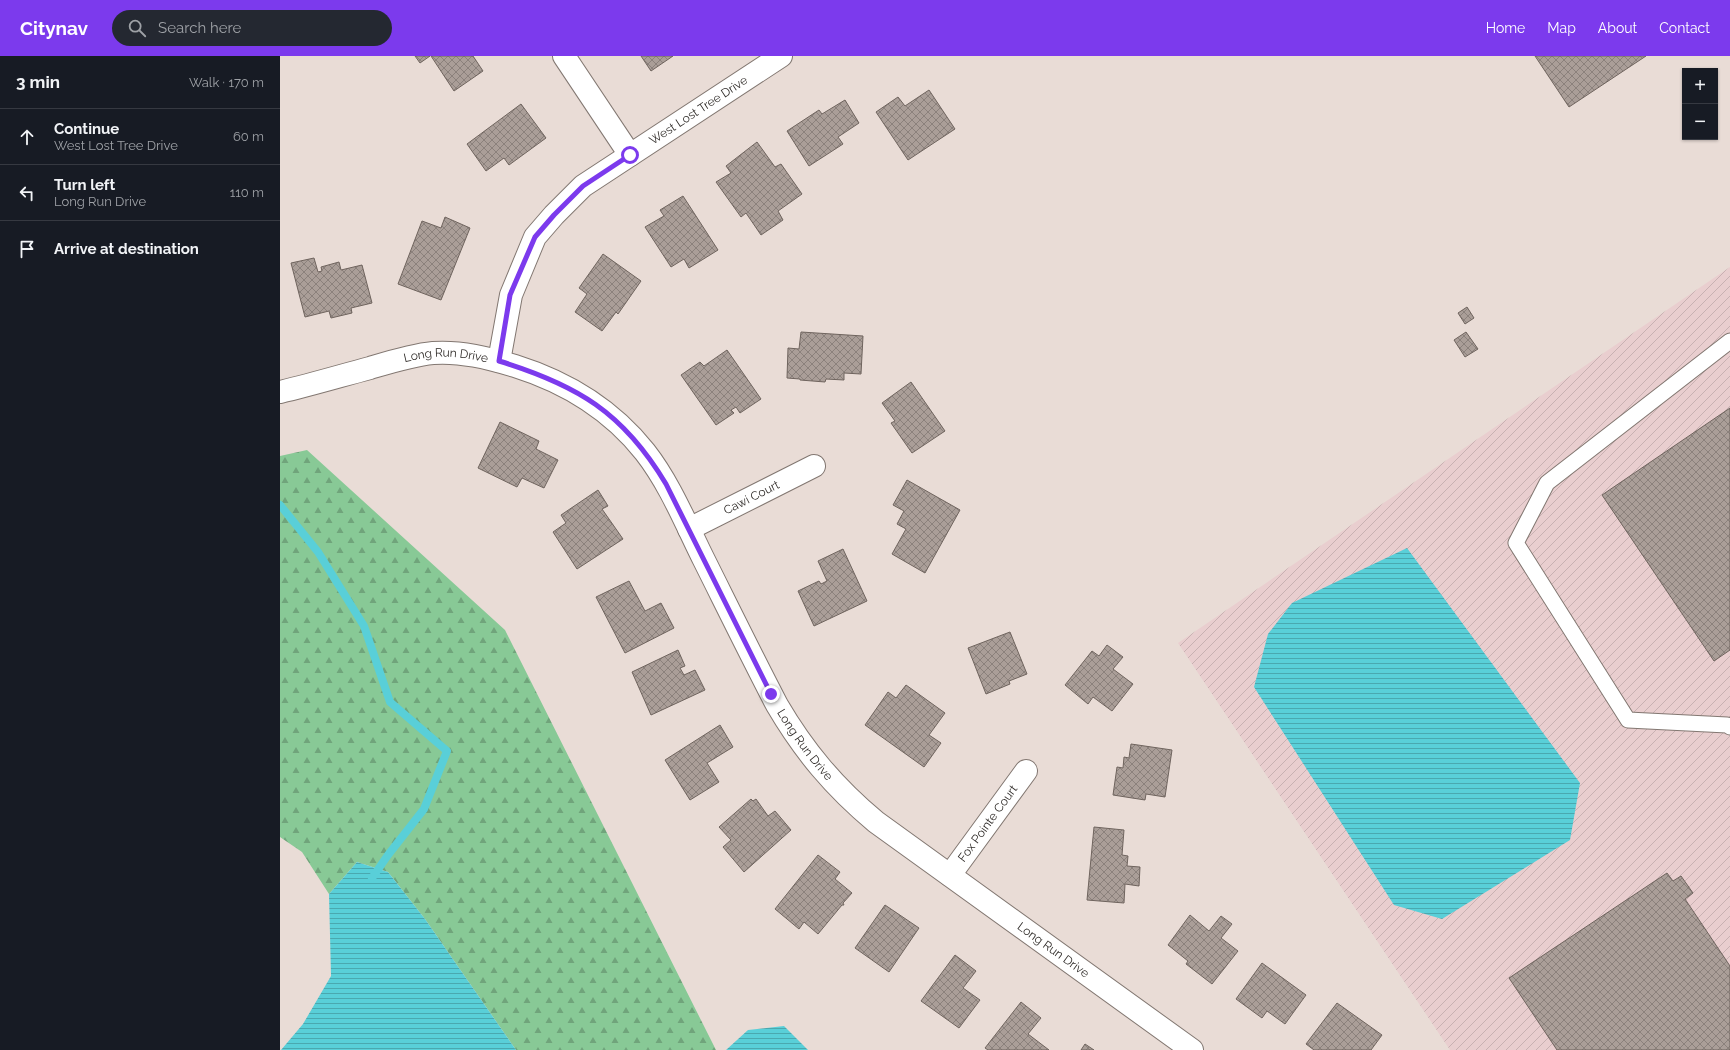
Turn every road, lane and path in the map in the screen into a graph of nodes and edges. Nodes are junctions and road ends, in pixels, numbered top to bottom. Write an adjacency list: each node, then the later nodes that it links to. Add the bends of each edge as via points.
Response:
1 (564, 56): 3 (street)
2 (780, 56): 3 (street, West Lost Tree Drive)
3 (630, 155): 5 (street, West Lost Tree Drive, via 583,186 535,237 510,295)
4 (1730, 341): 9 (lane, via 1547,482 1516,543 1628,720)
5 (499, 361): 6 (street, Long Run Drive, via 475,355 433,353); 8 (street, Long Run Drive, via 543,375 567,386 619,423 652,462)
6 (280, 392)
7 (814, 466): 8 (street, Cawi Court)
8 (689, 529): 11 (street, Long Run Drive, via 777,705 812,759 866,814)
9 (1730, 727)
10 (1026, 771): 11 (street, Fox Pointe Court)
11 (950, 875): 12 (street, Long Run Drive)
12 (1192, 1050)

